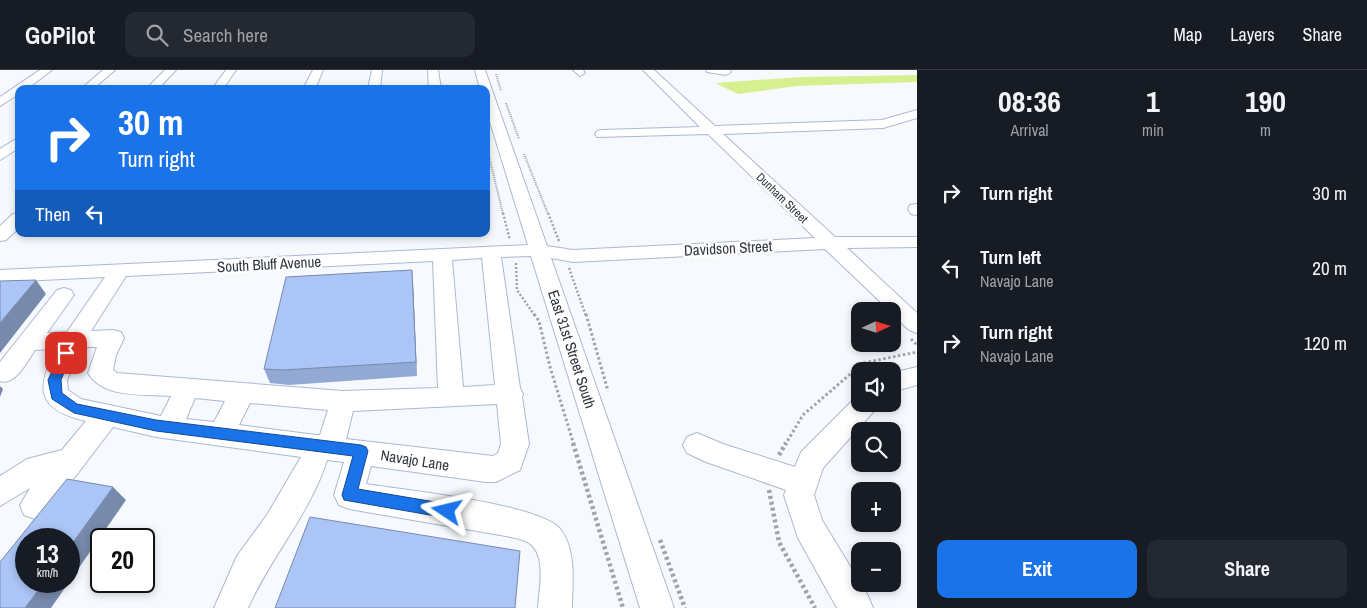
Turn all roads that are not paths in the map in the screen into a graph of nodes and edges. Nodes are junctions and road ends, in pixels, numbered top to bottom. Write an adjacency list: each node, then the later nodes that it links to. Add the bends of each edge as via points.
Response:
1 (47, 70): 12 (street)
2 (110, 70): 13 (street)
3 (171, 70): 14 (street)
4 (231, 70): 15 (street)
5 (318, 70): 16 (street)
6 (377, 70): 17 (street)
7 (433, 70): 18 (street)
8 (480, 70): 19 (street, East 31st Street South)
9 (648, 70): 24 (street, Dunham Street)
10 (711, 70): 11 (street)
11 (726, 72)
12 (25, 85)
13 (91, 85)
14 (155, 85)
15 (220, 85)
16 (312, 85)
17 (375, 85)
18 (435, 85)
19 (485, 85)
20 (15, 92): 22 (street)
21 (490, 101): 32 (street, East 31st Street South)
22 (0, 102)
23 (917, 114): 24 (street, via 883,124)
24 (711, 130): 25 (street); 31 (street, Dunham Street)
25 (602, 134)
26 (15, 144): 27 (street)
27 (0, 156)
28 (15, 222): 29 (street)
29 (6, 231)
30 (917, 242): 31 (street, Davidson Street)
31 (830, 243): 32 (street, Davidson Street, via 573,256); 38 (street, Dunham Street)
32 (539, 250): 33 (street, South Bluff Avenue); 62 (street, East 31st Street South)
33 (502, 252): 34 (street, South Bluff Avenue); 46 (street)
34 (442, 255): 35 (street, South Bluff Avenue); 47 (street)
35 (119, 271): 36 (street, South Bluff Avenue); 39 (street, Navajo Lane)
36 (0, 276)
37 (64, 295): 40 (street)
38 (917, 325)
39 (73, 341): 40 (street); 44 (street, via 113,338 104,355 100,373 112,382); 50 (street, Navajo Lane, via 55,380 56,396 74,408)
40 (28, 342): 41 (street)
41 (5, 373)
42 (917, 376): 43 (street)
43 (901, 380)
44 (188, 388): 45 (street); 51 (street)
45 (242, 393): 48 (street); 52 (street)
46 (511, 394): 47 (street); 55 (street, Navajo Lane, via 515,444 510,461 504,466 496,469 470,468)
47 (451, 397): 48 (street)
48 (343, 402): 54 (street)
49 (857, 412): 57 (street, via 811,461)
50 (106, 415): 51 (street, Navajo Lane); 56 (street)
51 (169, 427): 52 (street, Navajo Lane)
52 (221, 434): 54 (street, Navajo Lane)
53 (697, 444): 57 (street, via 716,454)
54 (324, 447): 55 (street, Navajo Lane); 60 (street, via 278,526 249,568)
55 (361, 451): 61 (street, via 349,495 506,521 536,529 550,540 556,559)
56 (70, 461): 58 (street, via 37,468); 59 (street)
57 (803, 483): 63 (street, via 799,495 809,527)
58 (0, 492)
59 (35, 505)
60 (231, 608)
61 (555, 608)
62 (657, 608)
63 (856, 608)

